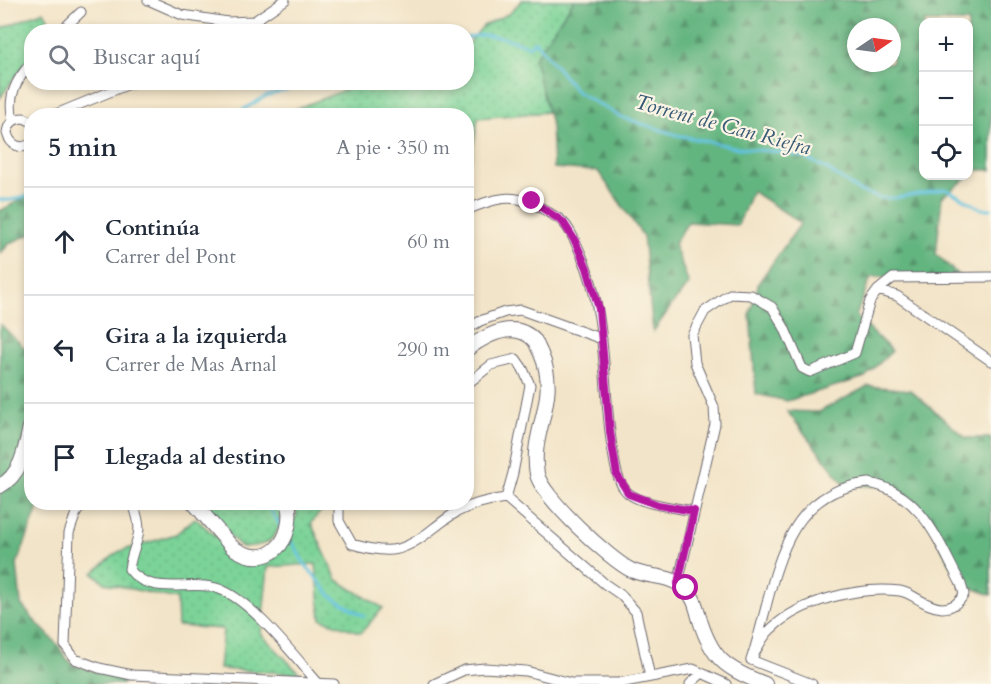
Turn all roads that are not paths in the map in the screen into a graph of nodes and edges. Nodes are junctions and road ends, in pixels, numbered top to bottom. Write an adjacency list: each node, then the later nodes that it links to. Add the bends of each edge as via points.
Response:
1 (148, 0): 4 (street, via 182,15 228,22)
2 (285, 0): 4 (street)
3 (81, 12): 5 (street)
4 (253, 21): 6 (street)
5 (68, 24)
6 (249, 24)
7 (24, 73): 11 (street, via 10,100)
8 (114, 90): 9 (street)
9 (71, 108)
10 (24, 118): 11 (street)
11 (13, 120): 12 (street)
12 (4, 140): 13 (street)
13 (24, 146)
14 (474, 207): 18 (street, via 491,200 532,201 563,222 587,268 599,309)
15 (991, 277): 16 (street, via 893,278)
16 (878, 290): 20 (street, via 897,296); 32 (street, via 870,301 855,353 810,372 802,368 772,307 751,295 730,294 705,311 692,335 695,363 714,407 715,424)
17 (474, 325): 18 (street, via 521,310)
18 (602, 339): 32 (street, via 617,475 629,494 658,505)
19 (474, 344): 33 (main road, via 498,331 521,331 536,342 545,364 549,393 536,452 537,475 548,496 618,563 634,572)
20 (991, 361)
21 (474, 379): 24 (street, via 491,365 516,359 530,385)
22 (24, 454): 23 (main road, via 16,472)
23 (0, 486)
24 (506, 498): 25 (street); 38 (street, via 636,612)
25 (474, 504)
26 (78, 510): 37 (street, via 69,533 65,645 75,659)
27 (135, 510): 41 (street, via 140,534 129,569 136,578 171,588 205,585 223,590 246,604)
28 (200, 510): 29 (main road, via 232,547 261,556 279,547 285,538 290,527)
29 (290, 510)
30 (339, 510): 31 (street, via 339,521 352,544 375,550 402,549)
31 (460, 510)
32 (694, 511): 33 (street)
33 (678, 583): 35 (main road, via 691,594 709,645)
34 (752, 660): 34 (street, via 772,628 837,594 903,591 922,603 944,608 959,602 964,594 961,584 926,518 886,487 869,483 852,485 827,496 806,512 787,539); 35 (street); 39 (street); 46 (street)
35 (732, 668): 39 (main road); 45 (street)
36 (702, 673): 38 (street, via 693,669); 44 (street); 45 (street)
37 (127, 674): 40 (street); 41 (street)
38 (650, 677): 43 (street, via 619,683 571,682 526,671 485,668 464,670)
39 (757, 683)
40 (136, 684)
41 (319, 684): 42 (street)
42 (334, 684)
43 (434, 684)
44 (690, 684)
45 (727, 684)
46 (812, 684)

